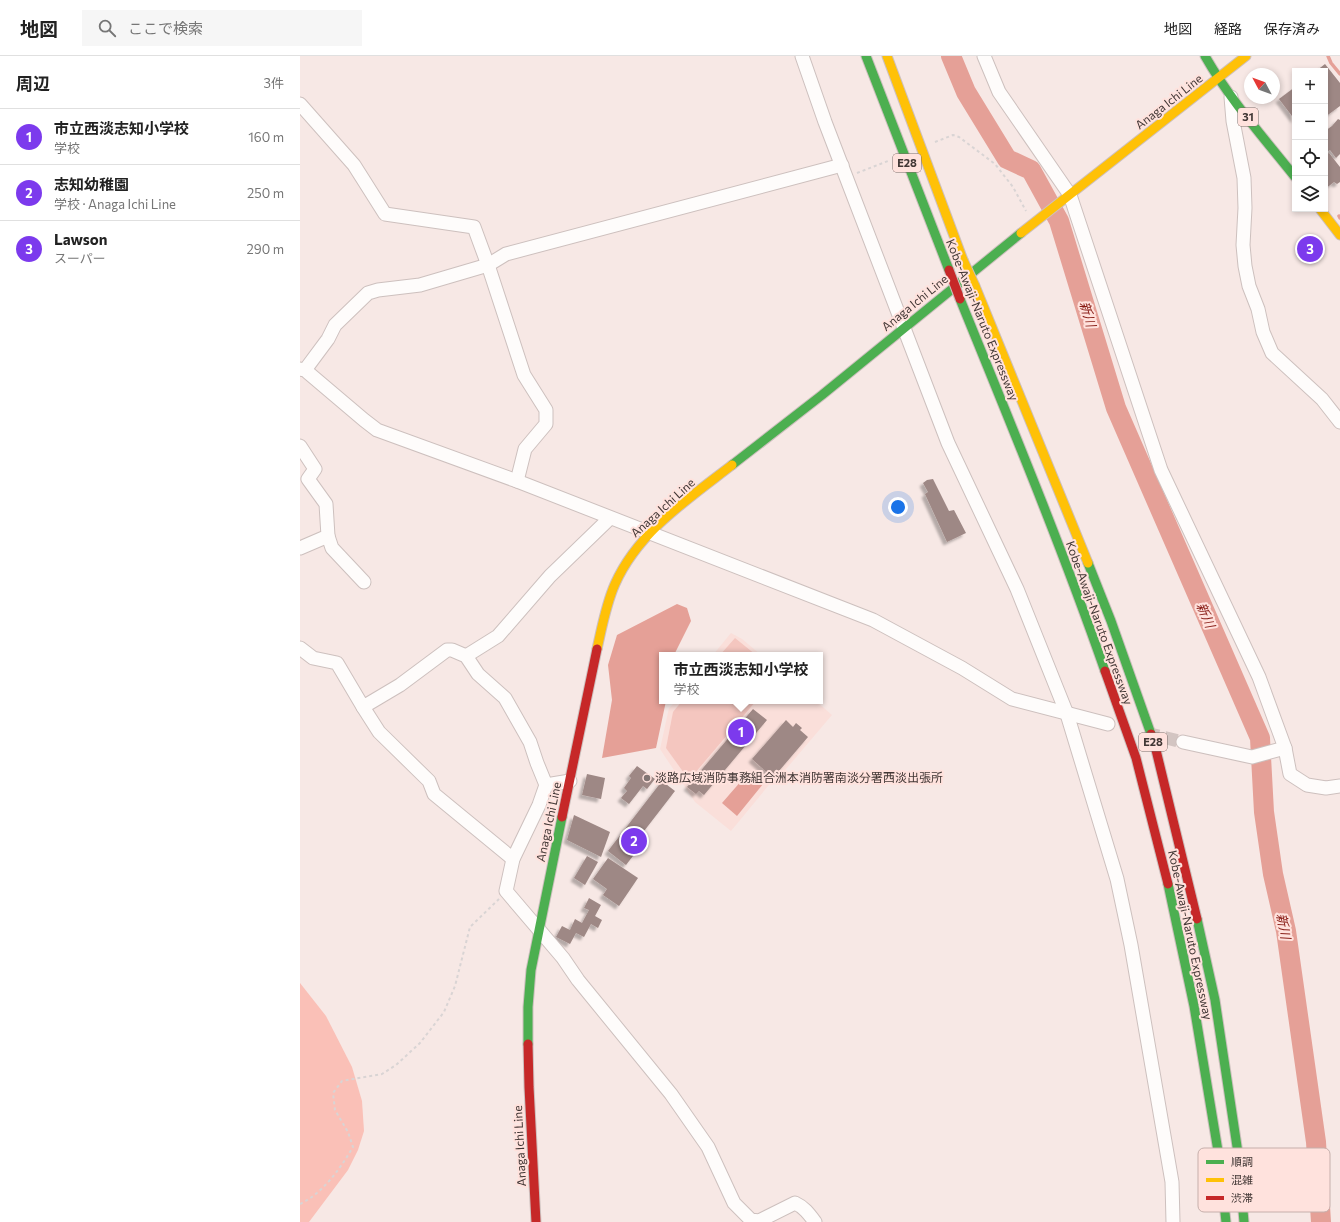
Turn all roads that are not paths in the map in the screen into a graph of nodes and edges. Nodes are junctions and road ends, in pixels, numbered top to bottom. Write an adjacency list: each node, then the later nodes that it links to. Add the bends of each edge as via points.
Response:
1 (802, 56): 10 (street)
2 (866, 56): 38 (main road, Kobe-Awaji-Naruto Expressway / E28, bridge, via 1091,630 1136,758 1164,867 1194,1006)
3 (887, 56): 39 (main road, Kobe-Awaji-Naruto Expressway / E28, bridge, via 963,260 1112,621 1156,750 1215,1000)
4 (984, 56): 12 (street, via 999,92)
5 (1205, 56): 7 (main road, 31)
6 (1246, 56): 7 (main road, Anaga Ichi Line)
7 (1218, 78): 8 (main road, 31); 12 (main road, Anaga Ichi Line)
8 (1231, 97): 11 (main road, 31); 18 (street, via 1244,178 1244,266 1263,332 1272,353 1322,399)
9 (300, 104): 15 (street, via 354,165 385,214 474,228)
10 (844, 171): 15 (street, via 506,254); 16 (street)
11 (1294, 176)
12 (1066, 198): 16 (main road, Anaga Ichi Line); 32 (street, via 1161,470 1259,676)
13 (1322, 212): 14 (main road)
14 (1340, 235)
15 (488, 265): 17 (street, via 420,285 368,293 335,325 328,339); 20 (street, via 524,375 546,410 546,424 525,449)
16 (904, 328): 22 (main road, Anaga Ichi Line, via 688,499); 29 (street, via 948,443 1017,589)
17 (302, 369): 20 (street, via 377,430)
18 (1340, 422)
19 (300, 446): 23 (street, via 315,469 308,479 326,504)
20 (517, 481): 21 (street)
21 (610, 518): 22 (street); 27 (street, via 550,576 498,636)
22 (649, 533): 29 (street, via 873,620 962,668 1012,699); 33 (main road, Anaga Ichi Line, via 634,551 616,584 604,618)
23 (328, 536): 24 (street); 25 (street, via 332,548)
24 (300, 548)
25 (364, 582)
26 (300, 648): 28 (street, via 313,658 337,663)
27 (466, 656): 28 (street, via 447,650 400,686); 34 (street, via 478,674 505,698 530,742)
28 (363, 708): 36 (street, via 379,732 429,781 434,794)
29 (1067, 714): 30 (street); 44 (street, via 1116,879 1132,945 1172,1182)
30 (1108, 724)
31 (1183, 742): 32 (street, via 1252,757)
32 (1285, 748): 35 (street, via 1290,774 1307,784 1326,788)
33 (570, 781): 34 (street); 37 (main road, Anaga Ichi Line)
34 (546, 785): 36 (street)
35 (1340, 786)
36 (513, 859): 37 (street, via 506,890)
37 (539, 927): 42 (main road, Anaga Ichi Line, via 531,970 528,1007); 43 (street, via 578,980 671,1094 708,1147 734,1203 751,1220 759,1221 795,1203 801,1205)
38 (1218, 1148)
39 (1237, 1148)
40 (1225, 1212): 45 (main road, Kobe-Awaji-Naruto Expressway / E28, bridge)
41 (1243, 1212): 46 (main road, Kobe-Awaji-Naruto Expressway / E28, bridge)
42 (536, 1222)
43 (815, 1222)
44 (1173, 1222)
45 (1226, 1222)
46 (1244, 1222)

